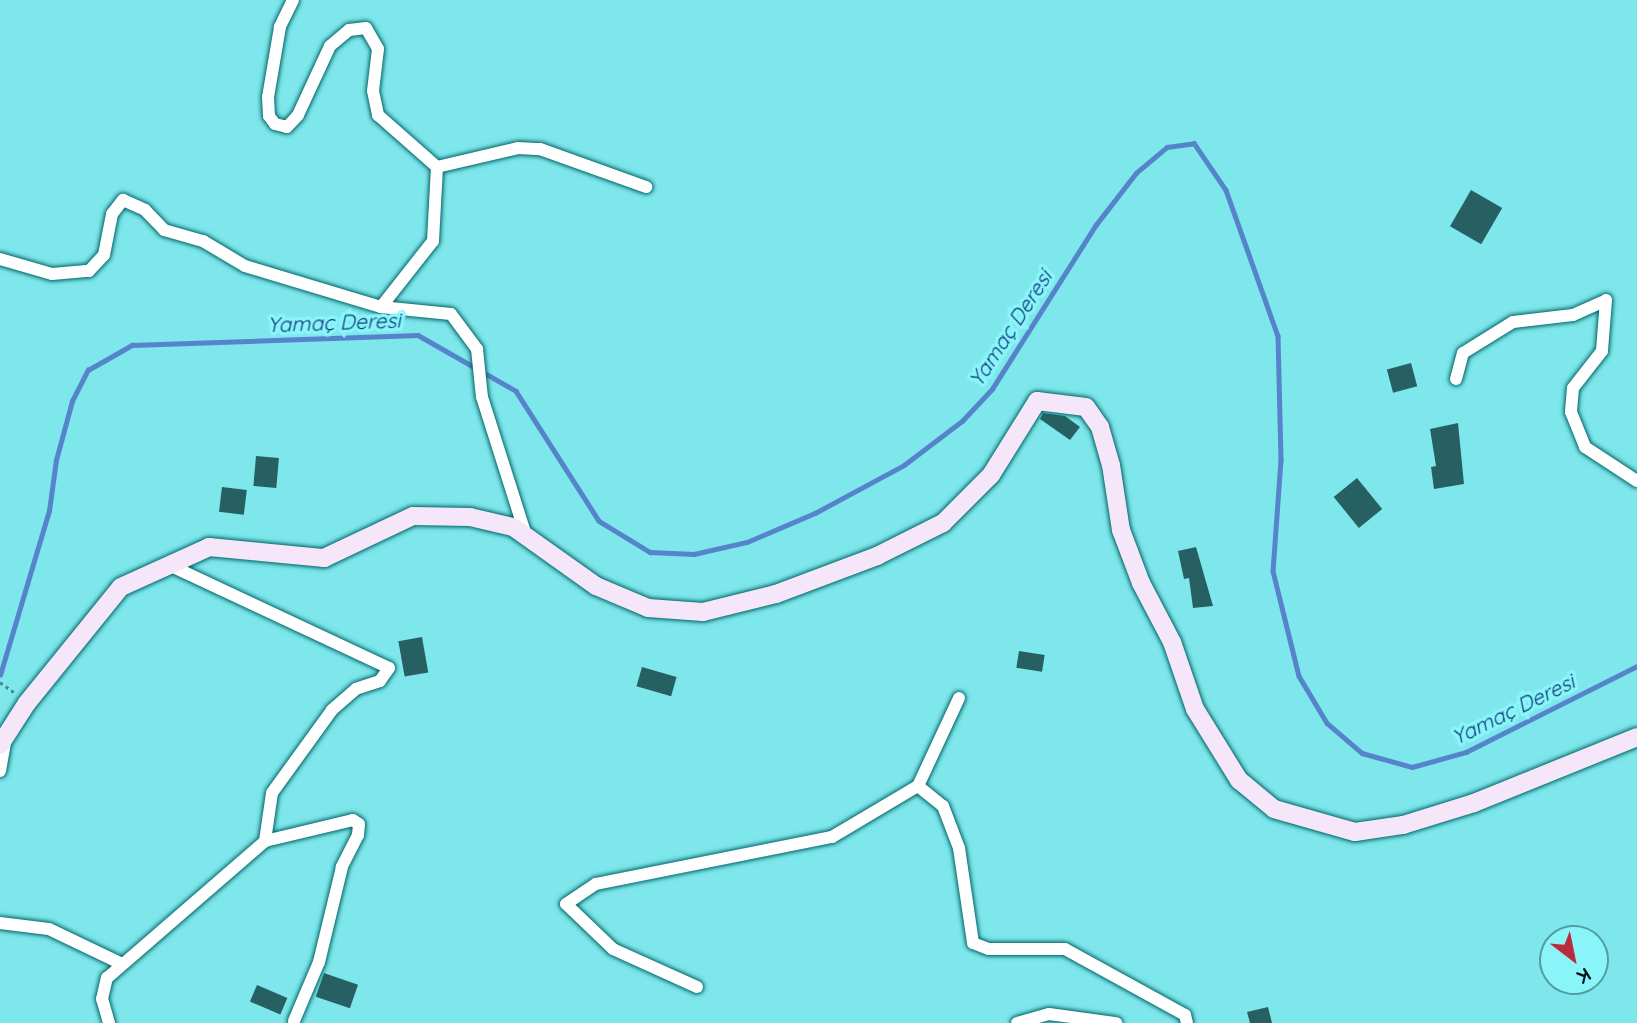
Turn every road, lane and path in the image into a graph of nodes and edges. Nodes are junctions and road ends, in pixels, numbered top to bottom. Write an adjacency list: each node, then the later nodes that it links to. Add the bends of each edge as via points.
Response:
1 (293, 0): 2 (street, via 280,27 268,97 269,116 275,124 287,127 298,115 330,46 349,30 366,28 378,49 373,91 378,115)
2 (437, 167): 3 (street, via 518,148 540,149); 5 (street, via 433,241)
3 (646, 187)
4 (0, 258): 5 (street, via 52,274 89,271 104,255 112,214 123,200 145,210 163,230 203,242 245,266)
5 (381, 307): 8 (street, via 451,314 477,349 482,397)
6 (1456, 379): 7 (street, via 1463,353 1513,322 1573,316 1606,300 1602,351 1579,376 1571,412 1585,447)
7 (1637, 481)
8 (528, 540): 9 (street, via 513,527 470,517 413,516 324,558 209,547); 13 (street, via 596,586 648,608 703,612 776,594 877,556 943,523 991,475 1037,401 1066,401 1086,407 1100,428 1121,530 1141,583 1172,642 1195,709 1239,780 1273,809 1355,832 1403,825 1474,803)
9 (167, 564): 14 (street, via 121,587); 17 (street, via 389,668 380,681 356,690 332,710 317,730 272,793)
10 (0, 682): 11 (path)
11 (9, 688)
12 (959, 698): 16 (street)
13 (1637, 737)
14 (4, 740): 15 (street)
15 (0, 771)
16 (918, 786): 20 (street, via 832,837 596,884 566,904 613,949); 25 (street, via 943,806 959,848 973,943 989,949 1065,949 1185,1015)
17 (265, 841): 19 (street); 21 (street, via 353,820 359,824 342,867 319,962)
18 (0, 923): 19 (street, via 49,929)
19 (122, 964): 22 (street, via 107,978 102,999)
20 (697, 987)
21 (294, 1021)
22 (109, 1023)
23 (1017, 1023): 24 (street, via 1049,1014)
24 (1116, 1023)
25 (1187, 1023)

